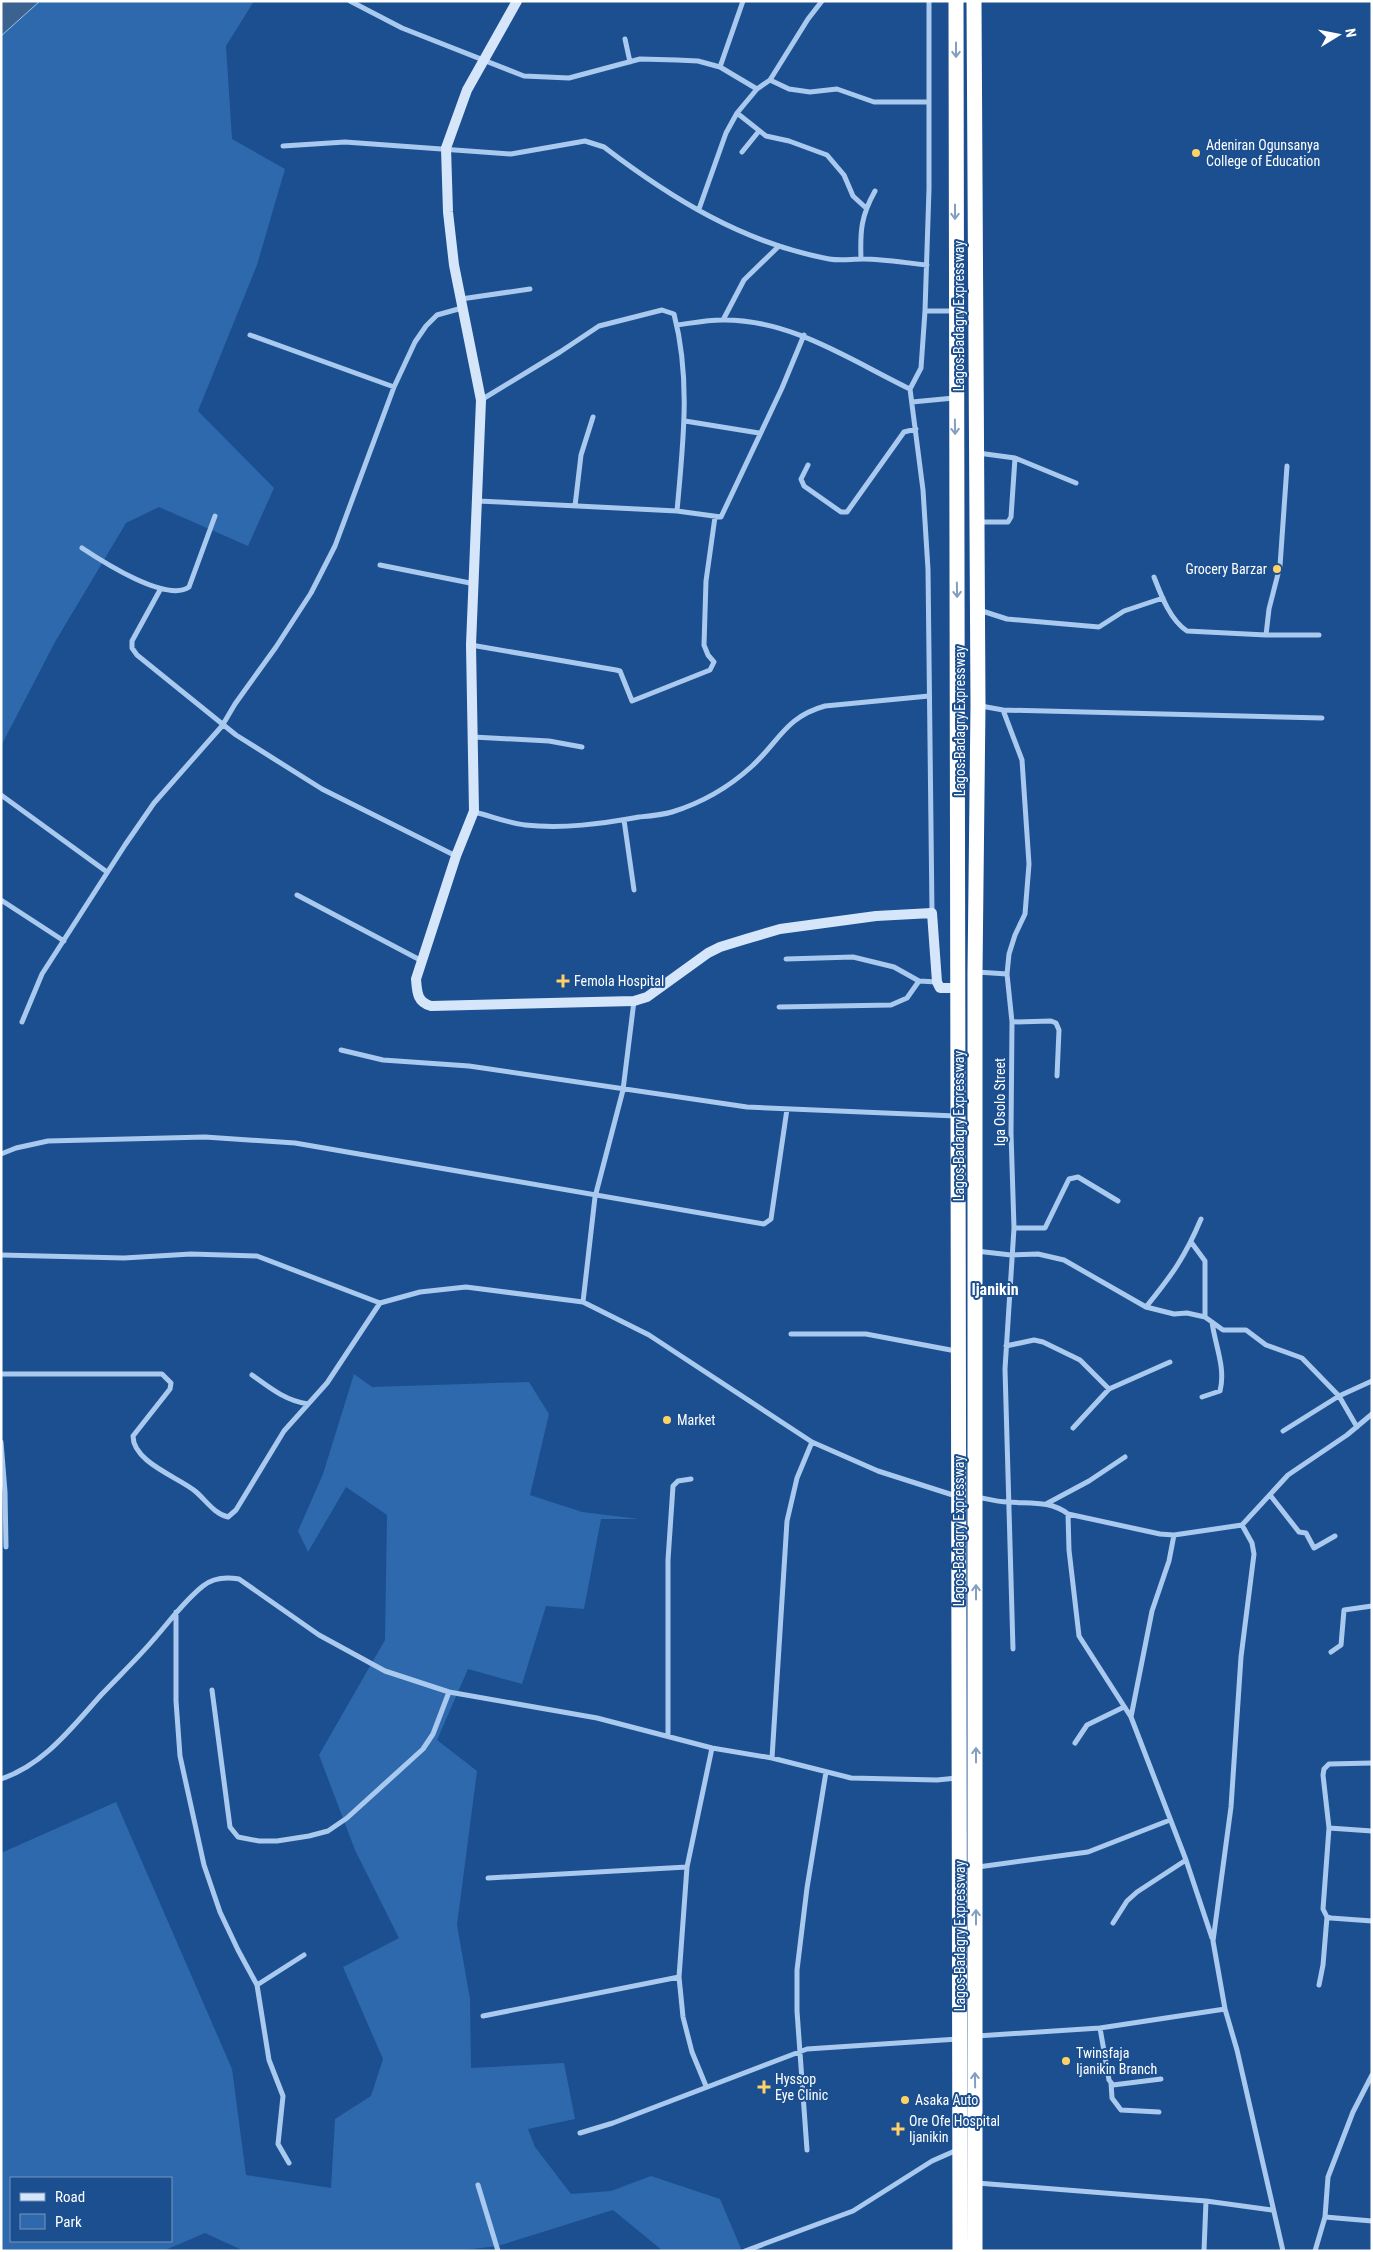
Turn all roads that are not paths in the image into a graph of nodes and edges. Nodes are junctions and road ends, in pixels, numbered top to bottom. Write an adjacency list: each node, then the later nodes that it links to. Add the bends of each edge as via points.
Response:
1 (350, 1): 9 (street, via 402,28)
2 (516, 1): 9 (street)
3 (743, 1): 11 (street)
4 (822, 1): 12 (street)
5 (929, 1): 14 (street)
6 (956, 1): 29 (highway, Lagos-Badagry Expressway, one-way to 29)
7 (974, 1): 43 (highway, Lagos-Badagry Expressway)
8 (625, 39): 10 (street)
9 (484, 58): 10 (street, via 535,78 569,78); 18 (street, via 459,107)
10 (630, 62): 11 (street, via 640,59 698,61)
11 (720, 67): 13 (street)
12 (770, 80): 13 (street); 14 (street, via 788,89 810,92 837,89 874,102)
13 (757, 89): 15 (street)
14 (929, 102): 25 (street)
15 (737, 113): 16 (street); 22 (street, via 726,133)
16 (759, 131): 19 (street); 21 (street, via 827,155 844,175 853,196)
17 (283, 146): 18 (street, via 345,142)
18 (446, 148): 22 (street, via 511,154 593,142 653,185); 27 (street, via 448,212)
19 (742, 152)
20 (875, 191): 21 (street)
21 (866, 208): 24 (street, via 860,229)
22 (700, 209): 23 (street, via 750,237)
23 (779, 246): 24 (street, via 830,259); 30 (street, via 744,280)
24 (861, 259): 25 (street)
25 (927, 265): 28 (street)
26 (530, 289): 27 (street)
27 (462, 303): 34 (street, via 437,315 426,326); 37 (street)
28 (925, 311): 29 (street); 35 (street, via 921,368)
29 (955, 312): 36 (highway, Lagos-Badagry Expressway)
30 (723, 320): 31 (street); 33 (street, via 755,323)
31 (677, 325): 37 (street, via 674,314 662,310 606,322); 40 (street, via 683,357)
32 (250, 334): 34 (street)
33 (804, 335): 35 (street); 42 (street)
34 (394, 387): 68 (street, via 323,572)
35 (910, 388): 38 (street)
36 (955, 398): 38 (street); 87 (highway, Lagos-Badagry Expressway, one-way to 87)
37 (481, 400): 48 (street)
38 (912, 402): 41 (street)
39 (593, 417): 49 (street, via 581,454)
40 (685, 421): 42 (street); 50 (street)
41 (916, 429): 45 (street, via 904,432 847,512 841,512 804,486 800,479); 64 (street, via 928,569)
42 (759, 433): 52 (street, via 721,517)
43 (976, 453): 44 (street); 53 (highway, Lagos-Badagry Expressway)
44 (1015, 458): 47 (street); 53 (street, via 1008,522)
45 (808, 465)
46 (1287, 466): 62 (street, via 1280,566)
47 (1076, 484)
48 (478, 501): 49 (street); 57 (street)
49 (575, 506): 50 (street)
50 (677, 511): 52 (street)
51 (214, 516): 58 (street, via 189,588 179,592)
52 (715, 517): 63 (street, via 706,581 704,645 714,662 710,670 632,701 620,671)
53 (976, 522): 60 (highway, Lagos-Badagry Expressway)
54 (82, 548): 58 (street)
55 (380, 565): 57 (street)
56 (1154, 577): 59 (street)
57 (475, 585): 63 (street)
58 (160, 590): 68 (street, via 132,642 132,648)
59 (1162, 598): 60 (street, via 1124,611 1099,627 1006,619); 62 (street, via 1187,631)
60 (976, 609): 65 (highway, Lagos-Badagry Expressway)
61 (1319, 634): 62 (street)
62 (1266, 635)
63 (471, 645): 69 (street)
64 (929, 696): 73 (street, via 810,710 794,720 752,766 731,783 672,812); 79 (street)
65 (978, 705): 66 (street); 83 (highway, Lagos-Badagry Expressway)
66 (1003, 710): 67 (street); 84 (street, Iga Osolo Street, via 1022,760 1029,864 1025,914 1009,954)
67 (1322, 718)
68 (222, 726): 74 (street, via 322,789); 75 (street, via 154,803)
69 (472, 737): 70 (street, via 549,741); 72 (street)
70 (582, 747)
71 (1, 795): 75 (street)
72 (474, 811): 73 (street, via 523,825 571,826); 74 (street)
73 (624, 820): 76 (street)
74 (456, 856): 82 (street)
75 (107, 872): 80 (street)
76 (634, 890)
77 (297, 896): 82 (street)
78 (1, 900): 80 (street)
79 (932, 913): 86 (street); 88 (street, via 876,916 789,928 746,939 720,947 647,997)
80 (64, 941): 90 (street, via 42,974)
81 (786, 959): 85 (street, via 859,958 894,967)
82 (422, 961): 88 (street, via 416,979 417,995 423,1004 431,1006)
83 (975, 972): 84 (street); 103 (highway, Lagos-Badagry Expressway)
84 (1007, 974): 91 (street, Iga Osolo Street)
85 (919, 981): 86 (street); 89 (street, via 907,998 892,1005)
86 (937, 982): 87 (street, via 940,988)
87 (956, 988): 96 (highway, Lagos-Badagry Expressway)
88 (634, 1001): 94 (street)
89 (779, 1007)
90 (22, 1022)
91 (1012, 1022): 93 (street, via 1056,1023 1059,1030); 101 (street, Iga Osolo Street)
92 (341, 1050): 94 (street, via 383,1060 469,1066)
93 (1057, 1076)
94 (623, 1090): 95 (street, via 747,1107); 98 (street)
95 (787, 1109): 96 (street); 98 (street, via 768,1223)
96 (957, 1116): 113 (highway, Lagos-Badagry Expressway)
97 (1, 1154): 98 (street, via 48,1141 242,1139 329,1148)
98 (596, 1197): 106 (street)
99 (1118, 1201): 101 (street, via 1078,1177 1069,1179 1045,1228)
100 (1201, 1219): 102 (street)
101 (1014, 1228): 105 (street, Iga Osolo Street)
102 (1191, 1242): 108 (street, via 1176,1269); 109 (street, via 1205,1261)
103 (976, 1251): 105 (street); 132 (highway, Lagos-Badagry Expressway)
104 (1, 1255): 107 (street, via 124,1258 191,1254 257,1256)
105 (1011, 1255): 108 (street, via 1038,1254 1064,1260); 112 (street, Iga Osolo Street)
106 (583, 1302): 107 (street, via 466,1287 420,1292); 127 (street, via 649,1335)
107 (380, 1303): 121 (street, via 327,1383)
108 (1146, 1307): 109 (street)
109 (1205, 1317): 110 (street)
110 (1212, 1322): 119 (street, via 1223,1330 1246,1330 1266,1344 1302,1358); 120 (street, via 1222,1371 1221,1386 1220,1391)
111 (791, 1334): 113 (street, via 866,1334)
112 (1006, 1346): 118 (street, via 1034,1340 1043,1342 1080,1360); 133 (street, Iga Osolo Street)
113 (957, 1351): 131 (highway, Lagos-Badagry Expressway)
114 (1170, 1362): 118 (street)
115 (1, 1374): 121 (street, via 162,1374 171,1383 170,1389 133,1436 135,1446 155,1466 194,1490 225,1517 234,1514 284,1431)
116 (252, 1375): 121 (street, via 278,1394)
117 (1372, 1381): 119 (street)
118 (1109, 1389): 124 (street)
119 (1339, 1396): 123 (street); 125 (street)
120 (1202, 1397)
121 (308, 1404)
122 (1372, 1414): 123 (street)
123 (1356, 1427): 130 (street, via 1303,1463)
124 (1072, 1428)
125 (1283, 1430)
126 (1, 1442): 139 (street)
127 (812, 1442): 131 (street, via 878,1471); 151 (street, via 797,1478 787,1521)
128 (1125, 1457): 134 (street)
129 (691, 1479): 148 (street, via 678,1481 673,1486 668,1560)
130 (1270, 1495): 136 (street); 138 (street, via 1299,1532 1306,1533 1314,1548)
131 (958, 1497): 154 (highway, Lagos-Badagry Expressway)
132 (976, 1497): 133 (street); 160 (highway, Lagos-Badagry Expressway, one-way to 132)
133 (1007, 1502): 134 (street); 142 (street, Iga Osolo Street)
134 (1046, 1504): 135 (street)
135 (1068, 1514): 137 (street, via 1145,1532); 146 (street, via 1079,1636)
136 (1242, 1525): 137 (street); 166 (street, via 1254,1554 1241,1657 1231,1807)
137 (1174, 1535): 147 (street, via 1169,1562 1152,1611)
138 (1335, 1536)
139 (6, 1547)
140 (1372, 1606): 143 (street, via 1344,1610 1341,1645)
141 (176, 1612): 145 (street, via 204,1585 218,1578 239,1579 344,1649 385,1671); 155 (street, via 66,1737 22,1770); 169 (street, via 176,1701 180,1747 204,1865 220,1912)
142 (1013, 1649)
143 (1331, 1652)
144 (212, 1690): 145 (street, via 232,1831 244,1839 277,1841 328,1831 363,1806 423,1750 433,1734)
145 (449, 1692): 148 (street, via 597,1718)
146 (1124, 1708): 147 (street); 149 (street, via 1087,1725)
147 (1131, 1717): 156 (street)
148 (668, 1735): 150 (street)
149 (1075, 1743)
150 (712, 1748): 151 (street); 161 (street)
151 (772, 1758): 153 (street)
152 (1372, 1763): 157 (street, via 1329,1764 1324,1769)
153 (826, 1772): 154 (street, via 851,1778); 175 (street, via 797,1970)
154 (960, 1778): 174 (highway, Lagos-Badagry Expressway)
155 (1, 1779)
156 (1170, 1820): 159 (street); 160 (street, via 1088,1852)
157 (1329, 1828): 158 (street); 163 (street, via 1323,1910)
158 (1372, 1831)
159 (1186, 1860): 165 (street, via 1126,1901); 166 (street)
160 (976, 1867): 174 (highway, Lagos-Badagry Expressway, one-way to 160)
161 (687, 1868): 162 (street); 168 (street)
162 (488, 1878)
163 (1327, 1917): 164 (street); 170 (street)
164 (1372, 1921)
165 (1113, 1923)
166 (1213, 1941): 171 (street)
167 (304, 1955): 169 (street)
168 (679, 1977): 172 (street); 179 (street, via 683,2017 692,2052)
169 (258, 1985): 184 (street, via 270,2060 283,2096 278,2144)
170 (1319, 1985)
171 (1225, 2009): 173 (street); 188 (street)
172 (483, 2016)
173 (1100, 2028): 174 (street); 178 (street)
174 (968, 2038): 175 (street, via 818,2047); 182 (highway, Lagos-Badagry Expressway); 185 (highway, Lagos-Badagry Expressway, one-way to 174)
175 (801, 2051): 179 (street); 183 (street)
176 (1372, 2076): 189 (street, via 1350,2120 1328,2177)
177 (1161, 2079): 178 (street)
178 (1111, 2083): 180 (street, via 1112,2098 1121,2110)
179 (706, 2086): 181 (street)
180 (1159, 2112)
181 (580, 2133)
182 (960, 2149): 192 (street, via 932,2161 853,2211); 193 (highway, Lagos-Badagry Expressway)
183 (807, 2150)
184 (289, 2163)
185 (975, 2183): 187 (street); 194 (highway, Lagos-Badagry Expressway)
186 (478, 2185): 191 (street)
187 (1206, 2201): 188 (street); 195 (street)
188 (1272, 2210): 196 (street)
189 (1325, 2217): 190 (street); 197 (street)
190 (1372, 2221)
191 (498, 2251)
192 (745, 2251)
193 (960, 2251)
194 (975, 2251)
195 (1204, 2251)
196 (1283, 2251)
197 (1315, 2251)

